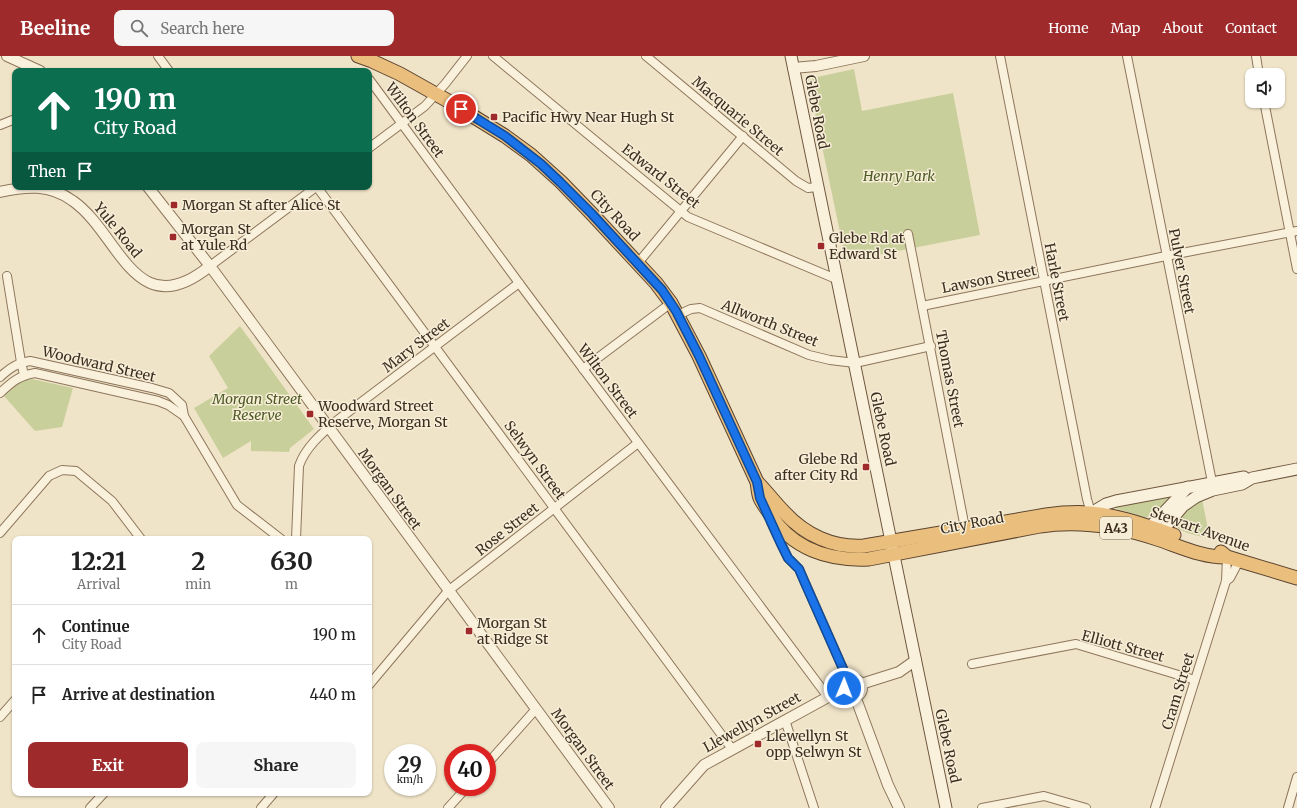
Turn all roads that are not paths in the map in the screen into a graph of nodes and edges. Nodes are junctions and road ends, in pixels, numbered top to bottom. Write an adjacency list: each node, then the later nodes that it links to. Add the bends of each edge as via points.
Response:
1 (7, 56): 12 (street)
2 (158, 56): 13 (street)
3 (358, 56): 17 (highway, City Road / A43, via 386,67)
4 (467, 56): 17 (street)
5 (493, 56): 31 (street, Edward Street)
6 (646, 56): 22 (street, Macquarie Street)
7 (791, 56): 14 (main road, Glebe Road)
8 (863, 56): 14 (street)
9 (1000, 56): 40 (street, Harle Street)
10 (1127, 56): 34 (street, Pulver Street)
11 (1256, 56): 15 (street)
12 (33, 68)
13 (167, 68)
14 (793, 68): 24 (main road, Glebe Road)
15 (1258, 68)
16 (372, 83): 20 (street, Wilton Street)
17 (435, 95): 20 (street); 35 (highway, City Road / A43, via 505,136 531,155)
18 (1266, 108): 32 (street)
19 (12, 120): 21 (street)
20 (402, 124): 23 (street); 41 (street, Wilton Street)
21 (0, 125)
22 (743, 136): 24 (street, Macquarie Street, via 796,181 808,188); 31 (street)
23 (372, 146)
24 (817, 187): 39 (main road, Glebe Road)
25 (12, 190): 30 (street, Yule Road)
26 (50, 190): 36 (street, Yule Road, via 72,200 93,219 122,259 140,278 163,286 177,285 190,280)
27 (150, 190): 36 (street, Morgan Street)
28 (312, 190): 36 (street)
29 (318, 190): 46 (street, Selwyn Street)
30 (0, 192)
31 (681, 210): 35 (street); 39 (street, Edward Street, via 688,217)
32 (1293, 231): 34 (street, Lawson Street); 37 (street)
33 (908, 234): 43 (street, Thomas Street)
34 (1166, 256): 40 (street, Lawson Street); 58 (street, Pulver Street)
35 (638, 263): 42 (highway, City Road / A43)
36 (210, 266): 54 (street, Morgan Street)
37 (1297, 269)
38 (7, 276): 47 (street)
39 (836, 279): 48 (main road, Glebe Road)
40 (1044, 281): 43 (street, Lawson Street); 62 (street, Harle Street)
41 (519, 283): 46 (street, Mary Street); 49 (street, Wilton Street)
42 (672, 302): 44 (highway, City Road / A43); 49 (street)
43 (922, 306): 45 (street, Thomas Street)
44 (678, 315): 48 (street, Allworth Street, via 700,308 809,354); 57 (highway, City Road / A43)
45 (930, 346): 48 (street, Allworth Street); 63 (street, Thomas Street)
46 (435, 347): 54 (street, Mary Street); 61 (street, Selwyn Street)
47 (21, 362): 50 (street); 51 (street, Woodward Street); 53 (street, Woodward Street, via 30,361 169,393 182,405)
48 (854, 363): 69 (main road, Glebe Road)
49 (583, 369): 55 (street, Wilton Street)
50 (24, 375): 52 (street); 53 (street, Woodward Street, via 35,373 158,401)
51 (0, 376)
52 (0, 393)
53 (184, 416): 67 (street, Woodward Street, via 238,505)
54 (328, 428): 68 (street, Mary Street, via 300,462); 74 (street, Morgan Street)
55 (638, 443): 61 (street, Rose Street); 83 (street, Wilton Street)
56 (1297, 470): 58 (main road, via 1252,478 1242,484)
57 (757, 482): 60 (highway, City Road / A43); 69 (highway, City Road / A43, via 786,514 818,538 839,545 855,546)
58 (1212, 486): 59 (main road); 64 (main road, via 1183,506)
59 (1188, 487): 62 (main road, via 1116,501); 64 (main road)
60 (760, 498): 70 (highway, City Road / A43, via 782,529 816,552 855,560); 77 (street, via 788,558 799,569)
61 (554, 509): 74 (street, Rose Street); 88 (street, Selwyn Street)
62 (1091, 513): 63 (highway, A43, via 1071,512); 64 (highway, Stewart Avenue / A43, via 1126,520)
63 (965, 528): 69 (highway, A43)
64 (1155, 532): 70 (highway, City Road / A43, via 1075,523 1054,524); 71 (highway, Stewart Avenue / A43, via 1217,549)
65 (0, 533): 66 (street, via 49,476 62,470 76,471 112,501)
66 (139, 536)
67 (277, 536)
68 (296, 536)
69 (891, 541): 70 (main road, Glebe Road)
70 (894, 555): 75 (main road, Glebe Road)
71 (1233, 559): 72 (highway, Stewart Avenue / A43); 73 (street, Cram Street); 73 (street, Cram Street, via 1230,578)
72 (1297, 578)
73 (1226, 581): 78 (street, Cram Street)
74 (448, 591): 79 (street, Rose Street); 85 (street, Morgan Street)
75 (916, 660): 80 (street, via 899,672); 101 (main road, Glebe Road)
76 (972, 664): 78 (street, Elliott Street, via 1076,644)
77 (848, 680): 80 (street, via 855,679); 81 (street, via 844,684)
78 (1195, 680): 104 (street, Cram Street)
79 (372, 681)
80 (861, 684): 82 (street, via 860,693)
81 (844, 690): 82 (street, via 848,695); 83 (street, Llewellyn Street)
82 (854, 696): 100 (street, via 890,791)
83 (828, 697): 87 (street, Llewellyn Street)
84 (12, 703): 86 (street)
85 (536, 709): 89 (street); 97 (street, Morgan Street)
86 (0, 716)
87 (785, 720): 88 (street, Llewellyn Street); 99 (street)
88 (732, 749): 98 (street, Llewellyn Street, via 704,765)
89 (496, 754)
90 (1297, 777): 105 (street)
91 (101, 796): 94 (street)
92 (271, 796): 95 (street)
93 (459, 796): 96 (street)
94 (90, 808)
95 (261, 808)
96 (448, 808)
97 (609, 808)
98 (666, 808)
99 (814, 808)
100 (899, 808)
101 (946, 808)
102 (982, 808): 103 (street, via 1044,796)
103 (1086, 808)
104 (1155, 808)
105 (1288, 808)

